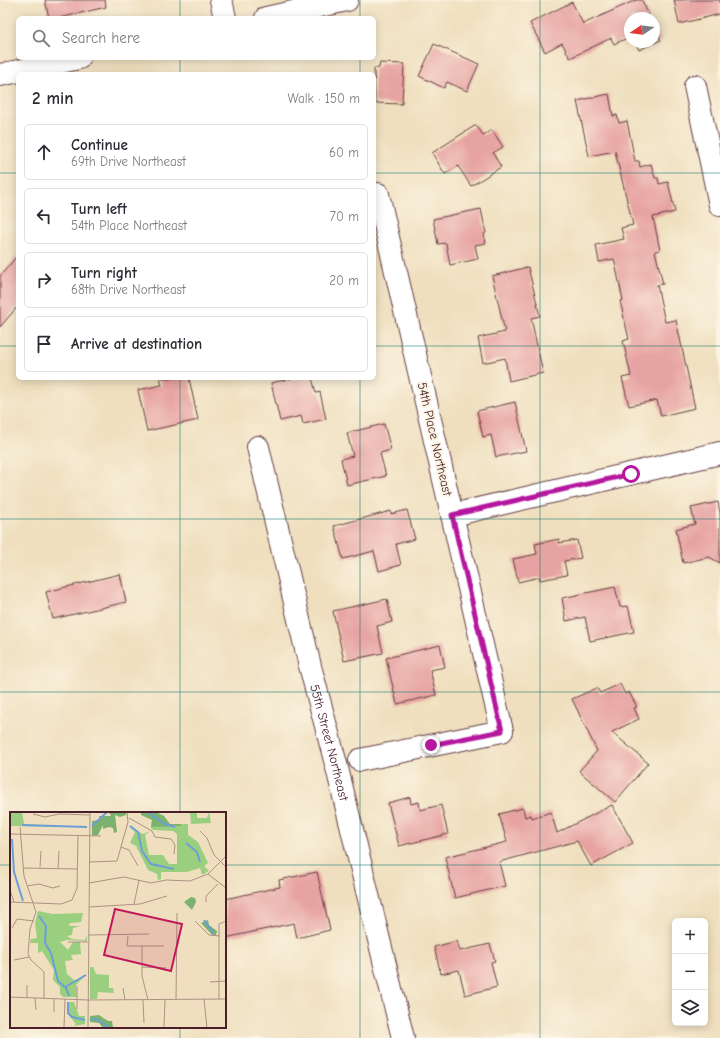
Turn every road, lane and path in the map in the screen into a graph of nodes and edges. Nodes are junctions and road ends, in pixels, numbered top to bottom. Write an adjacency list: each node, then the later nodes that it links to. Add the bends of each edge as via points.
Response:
1 (221, 0): 3 (street)
2 (347, 0): 4 (street)
3 (225, 16)
4 (275, 16)
5 (70, 60): 6 (street)
6 (0, 75)
7 (695, 86): 9 (street)
8 (378, 194): 12 (street, 54th Place Northeast)
9 (720, 205)
10 (258, 447): 14 (street, 55th Street Northeast)
11 (720, 453): 12 (street)
12 (452, 515): 13 (street, 54th Place Northeast, via 502,731)
13 (360, 760)
14 (403, 1038)

